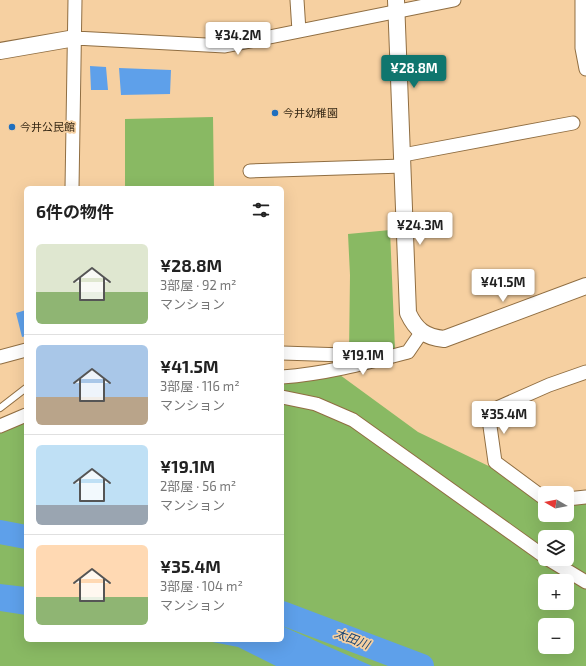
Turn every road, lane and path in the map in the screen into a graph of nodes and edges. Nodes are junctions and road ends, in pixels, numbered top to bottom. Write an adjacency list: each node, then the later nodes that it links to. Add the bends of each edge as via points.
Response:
1 (75, 0): 7 (street)
2 (297, 0): 6 (street)
3 (454, 0): 5 (street)
4 (582, 0): 9 (street, via 582,48)
5 (397, 6): 6 (street); 11 (street)
6 (299, 32): 7 (street, via 226,46)
7 (75, 38): 8 (street); 13 (street)
8 (0, 51)
9 (586, 69)
10 (573, 122): 11 (street)
11 (403, 160): 12 (street); 15 (street, via 408,313)
12 (250, 171)
13 (72, 186)
14 (586, 286): 15 (street, via 444,339 432,338)
15 (421, 333): 18 (street, via 408,352)
16 (24, 351): 19 (street)
17 (284, 352): 18 (street)
18 (391, 356): 21 (street, via 343,369)
19 (0, 357)
20 (586, 372): 27 (street, via 488,412 495,462)
21 (284, 377)
22 (24, 390): 24 (lane)
23 (284, 397): 30 (street, via 316,404 353,420)
24 (0, 408)
25 (24, 416): 26 (street)
26 (0, 426)
27 (538, 494)
28 (586, 497): 29 (street)
29 (574, 498)
30 (538, 552)
31 (560, 566): 32 (street)
32 (586, 582)

